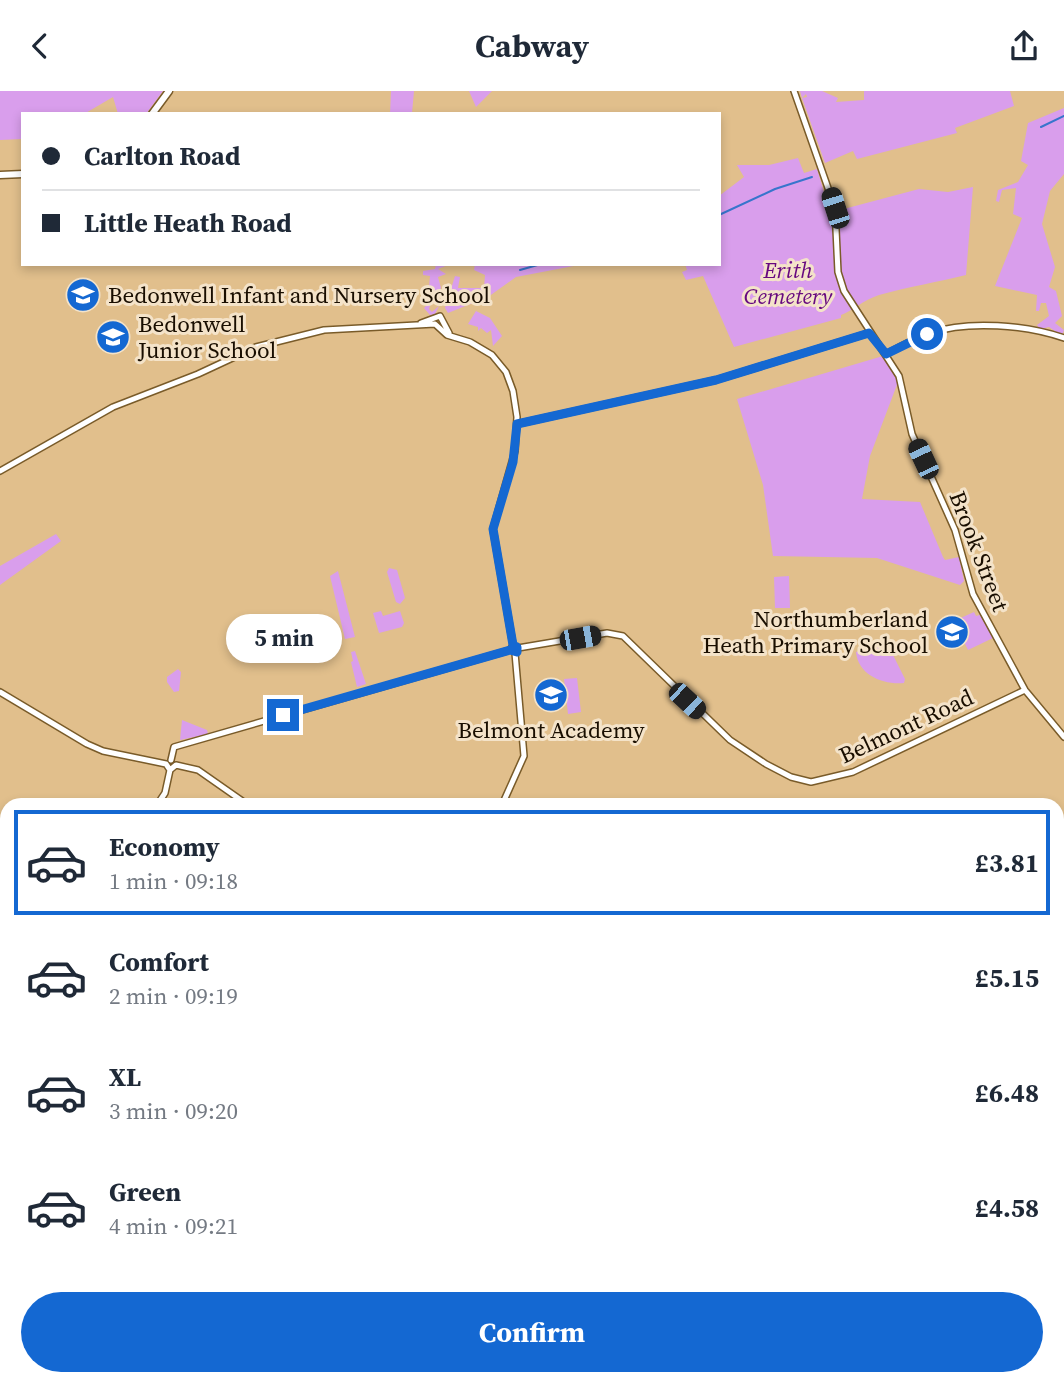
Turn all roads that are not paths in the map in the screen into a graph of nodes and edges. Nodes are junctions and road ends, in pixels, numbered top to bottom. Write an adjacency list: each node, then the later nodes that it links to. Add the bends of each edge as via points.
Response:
1 (169, 91): 3 (main road)
2 (794, 91): 6 (street, Brook Street, via 835,208 840,281)
3 (153, 112)
4 (21, 174): 5 (main road)
5 (0, 175)
6 (869, 333): 8 (street, Brook Street); 9 (street, via 716,380)
7 (1064, 338): 8 (street, via 1018,327 966,328 933,332)
8 (886, 354): 12 (street, Brook Street, via 902,385 915,442 955,530 970,589)
9 (517, 424): 10 (street, via 513,391 501,365 482,348 454,337 438,324 309,333 256,347 96,415); 11 (street, via 513,462 493,529)
10 (0, 471)
11 (514, 649): 12 (street, Belmont Road, via 607,633 623,636 730,740 791,777 811,782 853,772); 15 (street, via 174,747); 18 (street, via 524,756)
12 (1025, 690): 14 (street, Brook Street)
13 (0, 692): 15 (street, via 103,751)
14 (1064, 737)
15 (171, 765): 16 (street); 17 (street, via 198,770)
16 (162, 798)
17 (238, 798)
18 (505, 798)

